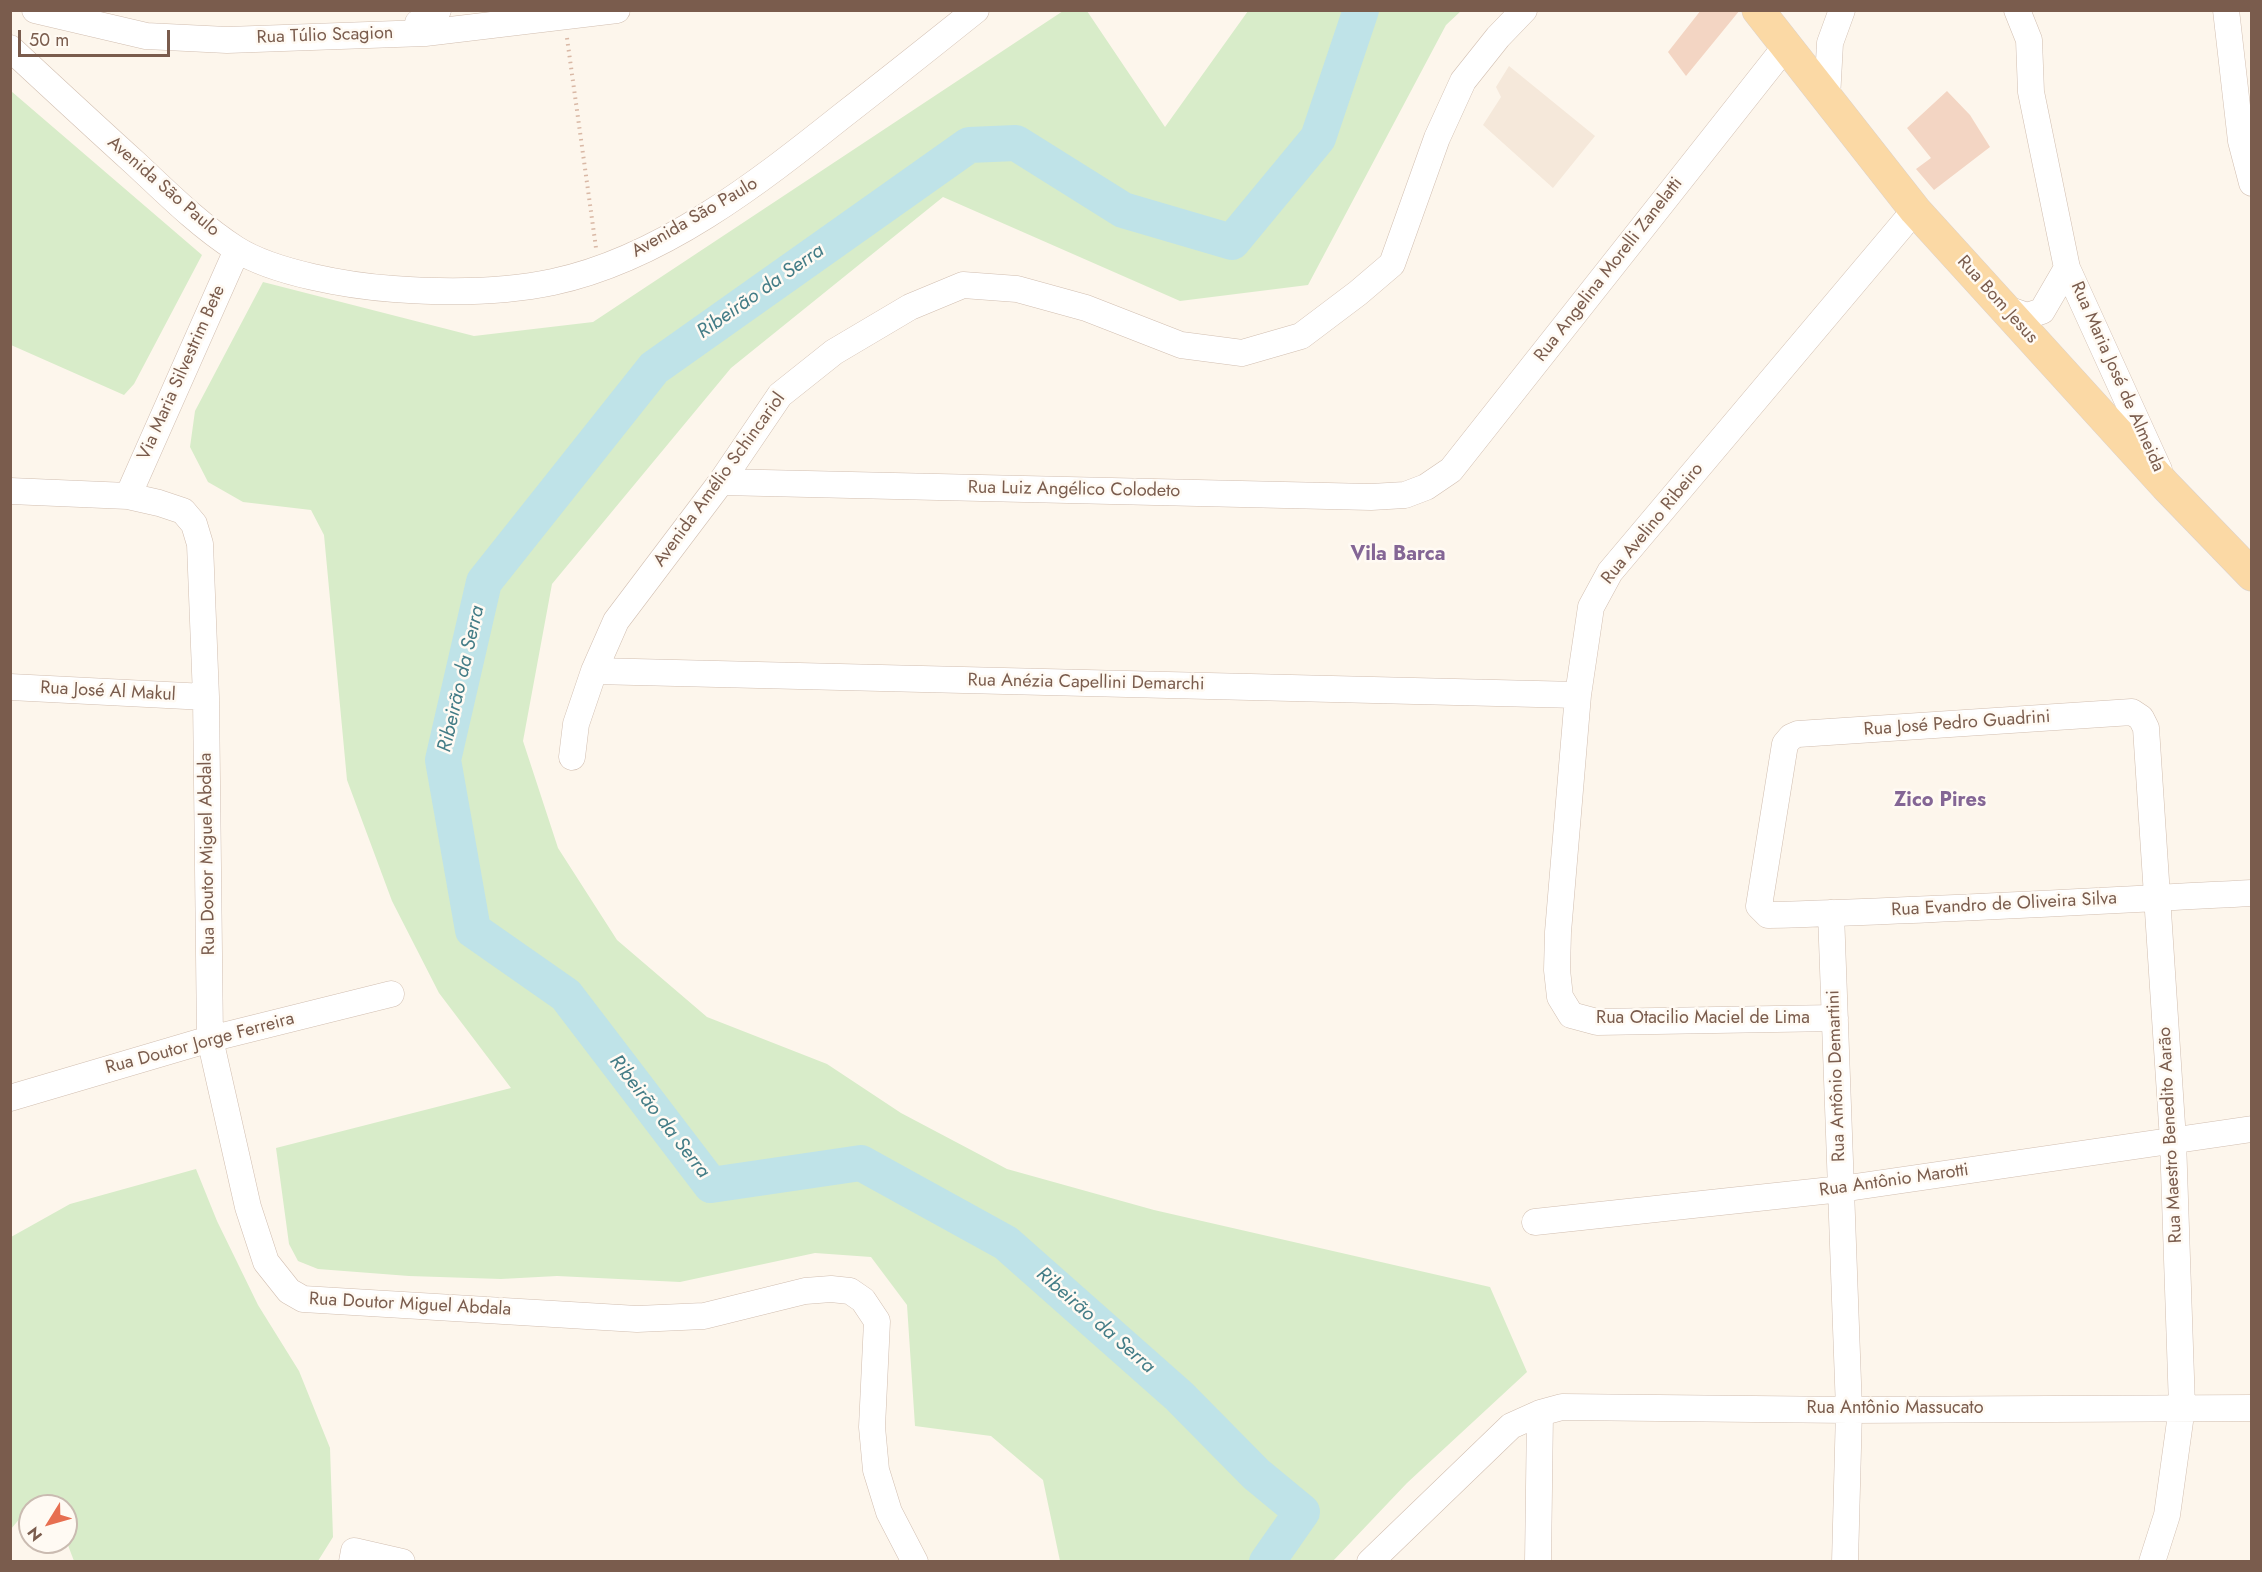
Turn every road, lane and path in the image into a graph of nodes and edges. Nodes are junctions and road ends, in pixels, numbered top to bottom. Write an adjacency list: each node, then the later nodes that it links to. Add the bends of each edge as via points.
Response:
1 (35, 10): 10 (street, Rua Túlio Scagion, via 147,36 227,40)
2 (617, 10): 9 (street, Rua Túlio Scagion)
3 (976, 10): 17 (street, Avenida São Paulo, via 769,175 666,239)
4 (1524, 10): 20 (street, Avenida Amélio Schincariol, via 1463,81 1437,138 1392,264 1301,336 1242,352 1181,345 1086,308 1017,289 963,285 910,307 834,352 780,395)
5 (1758, 10): 11 (main road, Rua Bom Jesus)
6 (1842, 10): 13 (street, via 1830,43)
7 (2016, 10): 18 (street, Rua Maria José de Almeida, via 2029,40 2031,92)
8 (2226, 10): 14 (street, via 2241,141)
9 (564, 17): 10 (street, Rua Túlio Scagion); 17 (path)
10 (422, 19)
11 (1786, 46): 13 (main road, Rua Bom Jesus); 22 (street, Rua Angelina Morelli Zanelatti, via 1451,470)
12 (10, 48): 16 (street, Avenida São Paulo, via 192,217)
13 (1827, 98): 15 (main road, Rua Bom Jesus)
14 (2252, 183)
15 (1915, 210): 19 (main road, Rua Bom Jesus); 28 (street, Rua Avelino Ribeiro, via 1610,572 1591,607)
16 (237, 250): 17 (street, Avenida São Paulo, via 328,281 433,292 524,287); 24 (street, Via Maria Silvestrim Bete)
17 (598, 268)
18 (2067, 268): 19 (street, Rua Maria José de Almeida, via 2042,311 2027,316); 21 (street, Rua Maria José de Almeida)
19 (2007, 309): 21 (main road, Rua Bom Jesus)
20 (721, 482): 22 (street, Rua Luiz Angélico Colodeto, via 1371,497 1405,495); 26 (street, Avenida Amélio Schincariol, via 616,621)
21 (2166, 486): 25 (main road, Rua Bom Jesus)
22 (1426, 487)
23 (10, 491): 24 (street)
24 (128, 496): 29 (street, Rua Doutor Miguel Abdala, via 183,511 194,524 200,544)
25 (2252, 575)
26 (594, 671): 28 (street, Rua Anézia Capellini Demarchi); 31 (street, Avenida Amélio Schincariol, via 576,724)
27 (10, 687): 29 (street, Rua José Al Makul)
28 (1578, 695): 37 (street, Rua Avelino Ribeiro, via 1557,970 1560,997)
29 (206, 697): 39 (street, Rua Doutor Miguel Abdala)
30 (2132, 712): 33 (street, Rua Maestro Benedito Aarão, via 2146,728); 34 (street, Rua José Pedro Guadrini, via 1791,737 1785,744)
31 (573, 757)
32 (2252, 893): 33 (street, Rua Evandro de Oliveira Silva)
33 (2156, 898): 35 (street, Rua Evandro de Oliveira Silva); 42 (street, Rua Maestro Benedito Aarão)
34 (1759, 906): 35 (street, Rua Evandro de Oliveira Silva, via 1768,915)
35 (1831, 913): 38 (street, Rua Antônio Demartini)
36 (391, 994): 39 (street, Rua Doutor Jorge Ferreira)
37 (1571, 1015): 38 (street, Rua Otacilio Maciel de Lima, via 1596,1022)
38 (1835, 1018): 43 (street, Rua Antônio Demartini)
39 (210, 1039): 40 (street, Rua Doutor Jorge Ferreira); 51 (street, Rua Doutor Miguel Abdala, via 248,1207 266,1262 289,1291 303,1299 637,1319 704,1316 805,1291 849,1291 863,1300 877,1321 872,1427 876,1470 889,1512)
40 (10, 1098)
41 (2252, 1129): 42 (street, Rua Antônio Marotti)
42 (2173, 1140): 43 (street, Rua Antônio Marotti); 45 (street, Rua Maestro Benedito Aarão)
43 (1841, 1189): 44 (street, Rua Antônio Marotti); 47 (street, Rua Antônio Demartini)
44 (1535, 1222)
45 (2182, 1407): 46 (street, Rua Antônio Massucato); 47 (street, Rua Antônio Massucato); 55 (street, Rua Maestro Benedito Aarão, via 2167,1515)
46 (2252, 1408)
47 (1849, 1410): 48 (street, Rua Antônio Massucato, via 1562,1407); 54 (street, Rua Antônio Demartini)
48 (1540, 1413): 52 (street, Rua Antônio Massucato, via 1511,1426); 53 (street)
49 (353, 1556): 50 (street)
50 (402, 1562)
51 (915, 1562)
52 (1370, 1562)
53 (1538, 1562)
54 (1845, 1562)
55 (2152, 1562)

